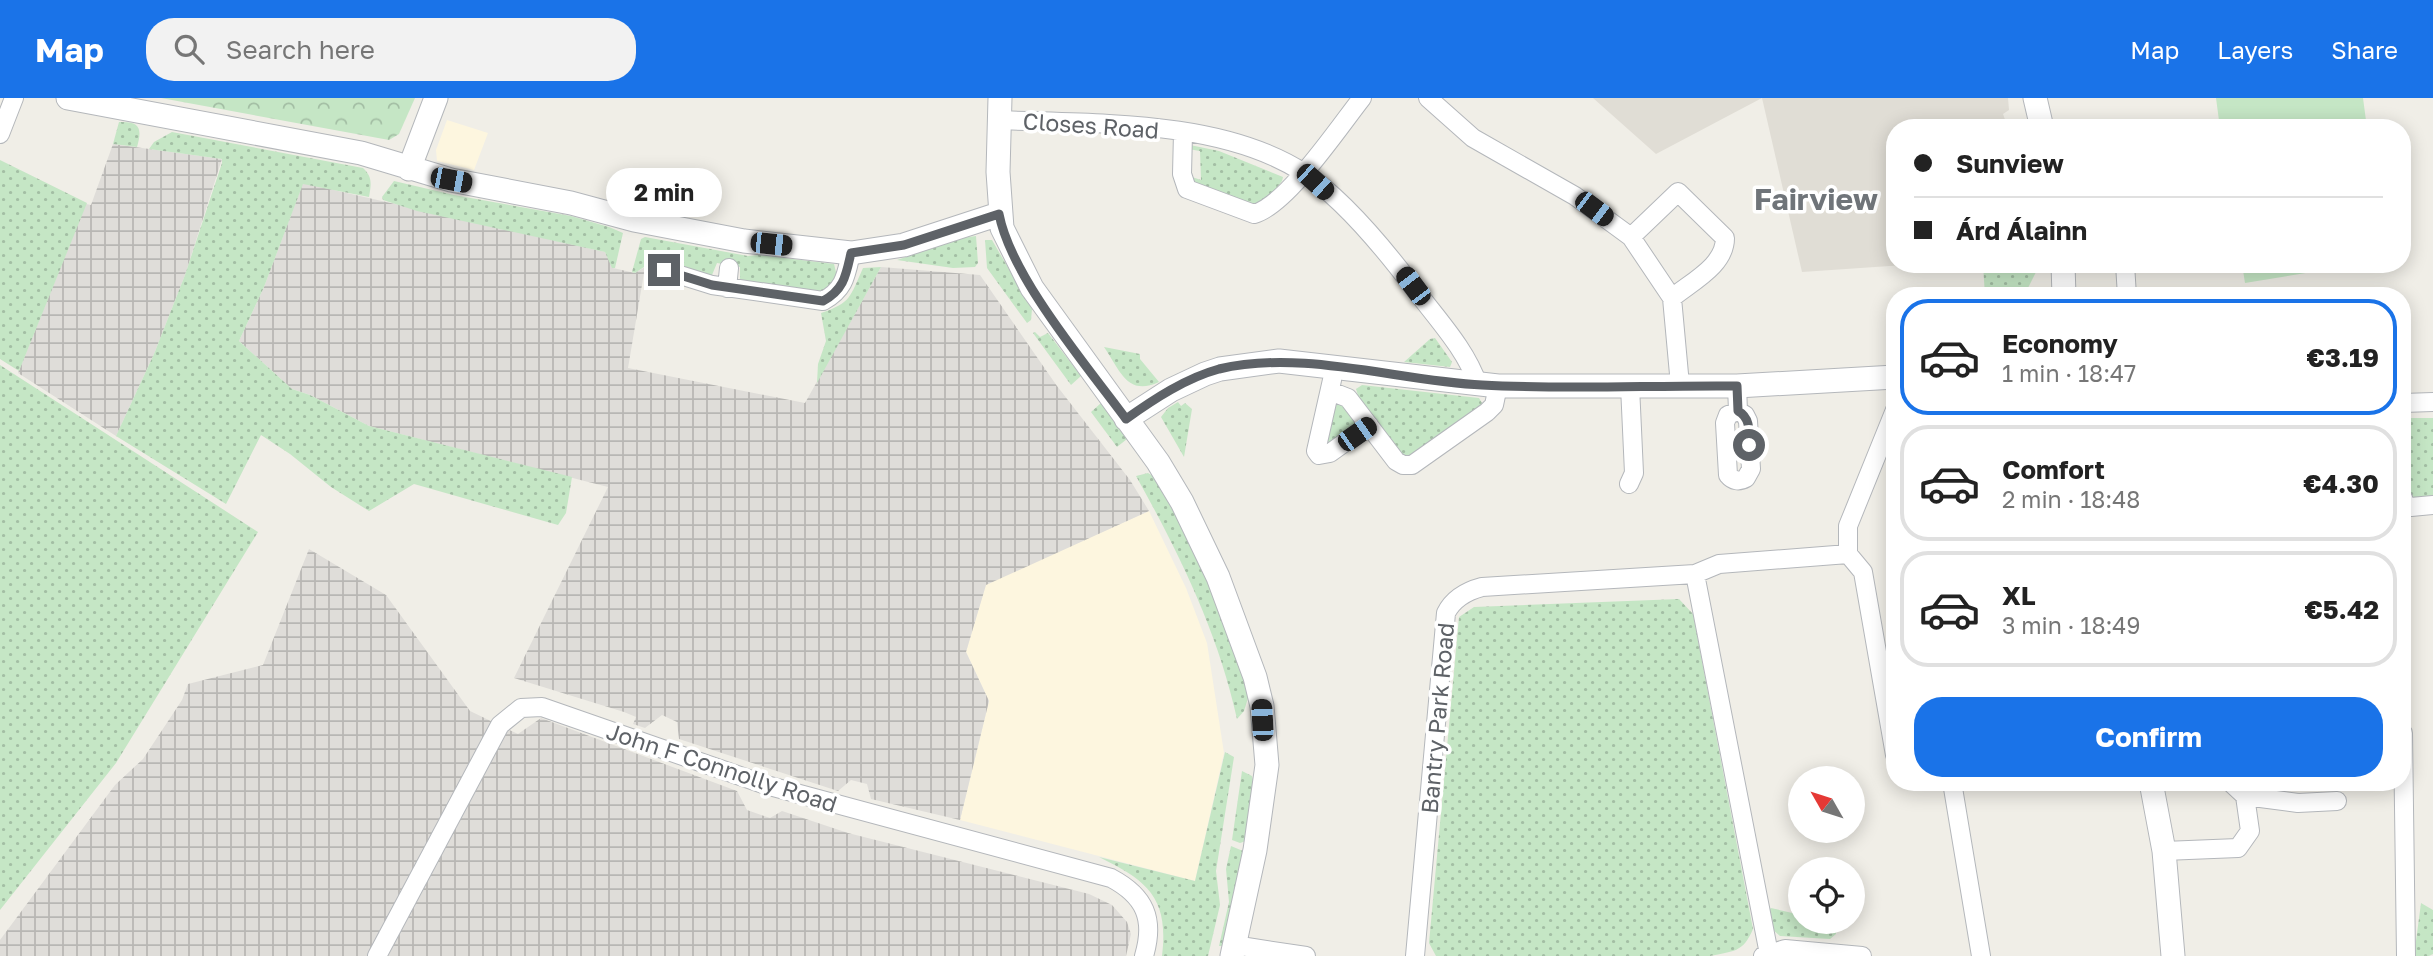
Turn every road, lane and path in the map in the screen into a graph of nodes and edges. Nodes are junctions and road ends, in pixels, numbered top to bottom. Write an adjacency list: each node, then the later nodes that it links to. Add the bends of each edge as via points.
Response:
1 (14, 98): 10 (street)
2 (68, 98): 11 (street, via 361,153)
3 (436, 98): 11 (street)
4 (1362, 98): 12 (street, Closes Road)
5 (1428, 98): 14 (street, via 1472,138 1576,196)
6 (2035, 98): 8 (street)
7 (999, 109): 9 (street, Closes Road); 13 (street)
8 (2040, 119)
9 (1184, 132): 12 (street, Closes Road, via 1239,145); 12 (street, Closes Road, via 1182,174 1187,190 1254,214 1275,203)
10 (0, 134)
11 (409, 169): 15 (street, via 744,241)
12 (1303, 173): 23 (street, Closes Road, via 1356,219 1398,267)
13 (999, 214): 15 (street, via 904,245); 30 (street, via 1032,288)
14 (1631, 237): 19 (street); 19 (street, via 1678,192 1725,238 1719,260)
15 (851, 253): 18 (street, via 838,292 823,301)
16 (729, 268): 18 (street)
17 (664, 270): 18 (street)
18 (727, 288)
19 (1672, 298): 22 (street)
20 (1335, 368): 23 (street); 26 (street); 30 (street, via 1279,361 1220,369 1171,390)
21 (1886, 378): 25 (street)
22 (1680, 385): 24 (street); 25 (street)
23 (1488, 386): 24 (street); 31 (street, via 1494,405 1412,465 1396,461)
24 (1630, 386): 33 (street, via 1634,473)
25 (1737, 386): 29 (street)
26 (1330, 391): 31 (street, via 1348,398); 31 (street, via 1316,451 1319,455 1330,453)
27 (2433, 402): 28 (street)
28 (2411, 403)
29 (1738, 411)
30 (1126, 419): 46 (street, via 1158,462 1195,526 1234,618 1262,706 1267,765 1263,802)
31 (1369, 425)
32 (1886, 432): 36 (street, via 1848,526)
33 (1629, 484)
34 (2433, 505): 35 (street)
35 (2411, 508)
36 (1848, 554): 37 (street, Bantry Park Road, via 1719,564); 38 (street, via 1863,572)
37 (1695, 574): 47 (street); 51 (street, Bantry Park Road, via 1482,587 1450,606)
38 (1886, 672)
39 (1954, 791): 53 (street)
40 (2153, 791): 45 (street)
41 (2240, 791): 43 (street)
42 (2404, 791): 55 (street)
43 (2245, 796): 44 (street, via 2298,803); 45 (street, via 2250,831 2238,848)
44 (2337, 801)
45 (2164, 851): 54 (street)
46 (1233, 950): 50 (street)
47 (1766, 955): 52 (street, via 1799,949)
48 (377, 956): 49 (street, John F Connolly Road, via 500,725 521,708 541,707 766,785 1111,878 1135,895 1147,913)
49 (1144, 956)
50 (1306, 956)
51 (1415, 956)
52 (1862, 956)
53 (1981, 956)
54 (2173, 956)
55 (2406, 956)

